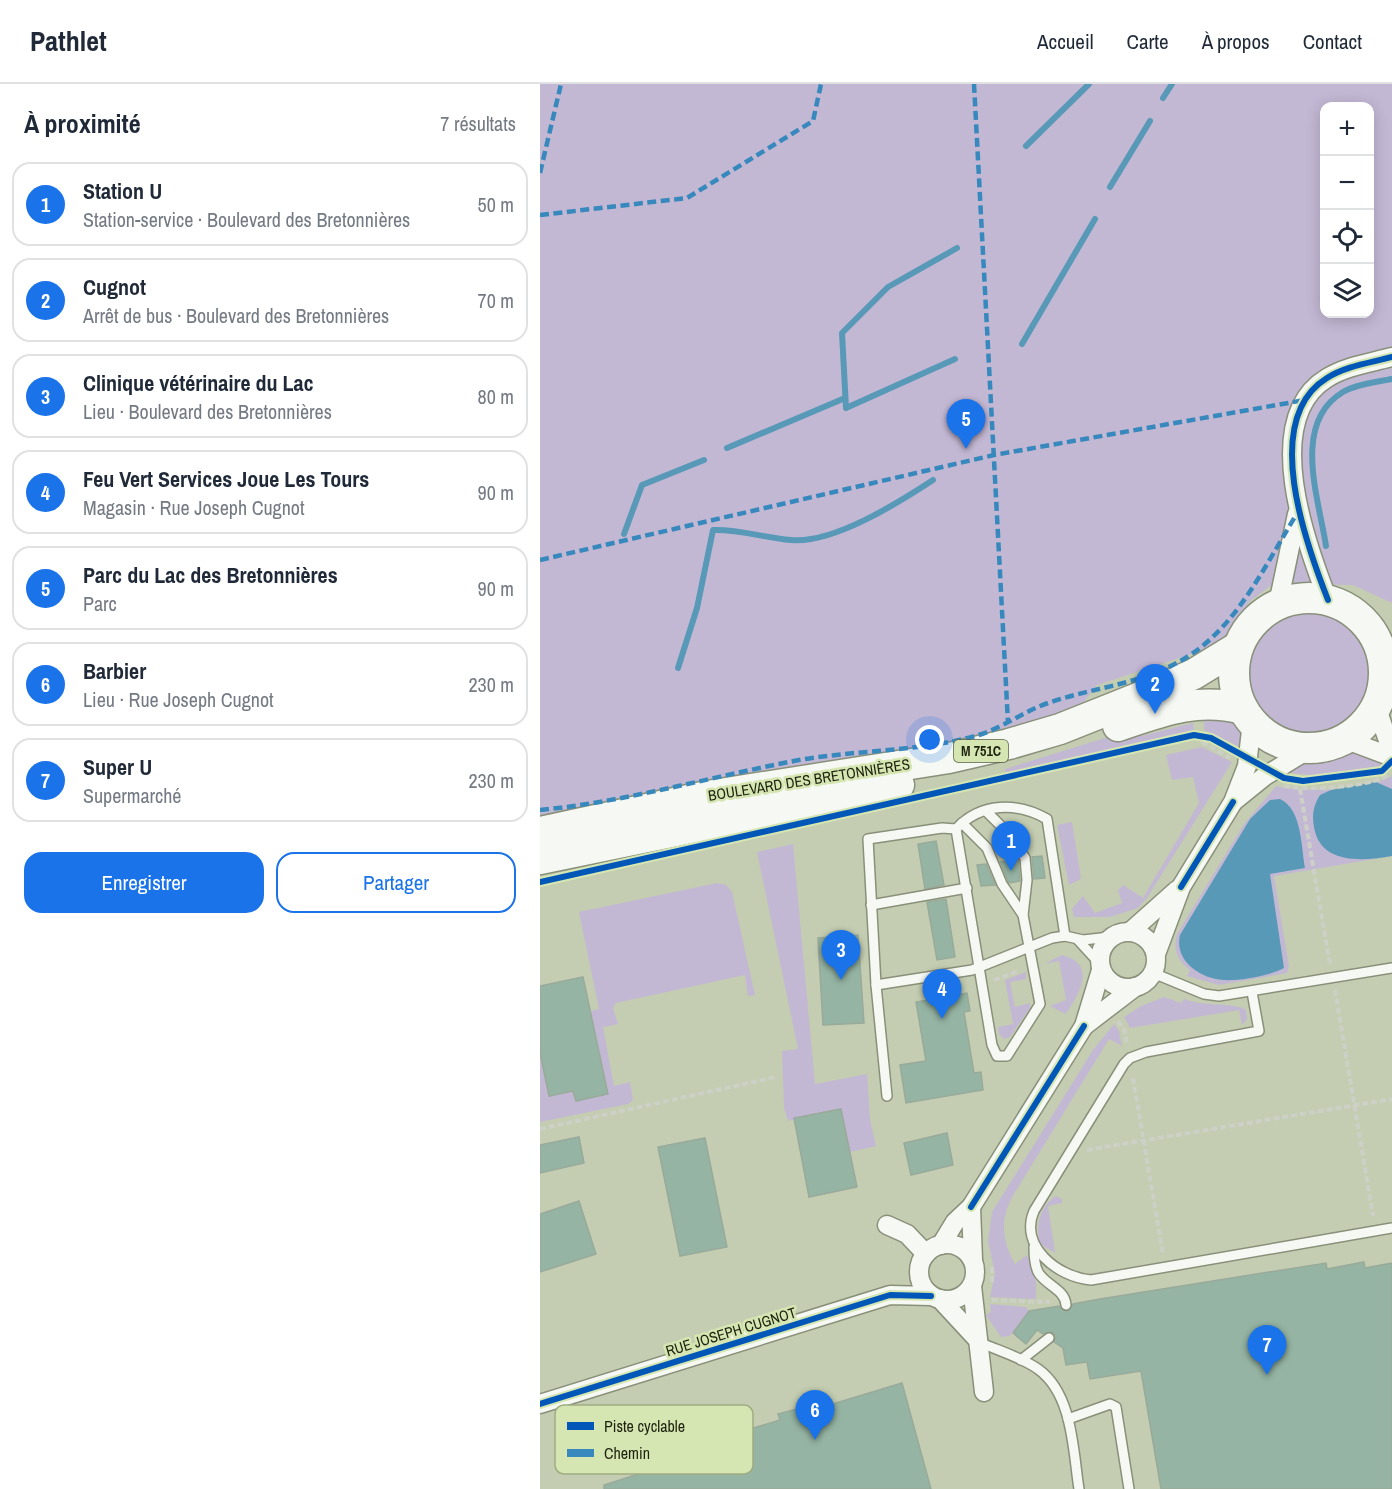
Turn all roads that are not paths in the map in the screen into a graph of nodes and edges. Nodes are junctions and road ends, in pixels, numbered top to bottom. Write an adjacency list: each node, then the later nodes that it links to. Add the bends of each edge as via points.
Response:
1 (1392, 357): 2 (street, via 1343,370 1325,379 1305,400 1298,416 1292,458)
2 (1298, 512): 3 (street); 4 (street)
3 (1328, 600): 4 (main road, M 751C, via 1303,598); 5 (main road, M 751C)
4 (1278, 604): 6 (main road, M 751C, via 1254,622)
5 (1381, 632): 7 (main road, M 751C)
6 (1238, 647): 8 (main road, M 751C, via 1234,679); 15 (main road, BOULEVARD DES BRETONNIÈRES / M 751C, via 1194,674 1154,692 1060,729 1009,744 949,758 707,796)
7 (1383, 698): 9 (main road, M 751C, via 1363,725); 11 (street)
8 (1248, 715): 10 (main road, M 751C, via 1278,741); 12 (street, via 1248,758); 16 (main road, BOULEVARD DES BRETONNIÈRES / M 751C, via 1225,705 1196,703 988,767)
9 (1344, 739): 10 (main road, M 751C); 11 (street)
10 (1311, 748): 12 (street)
11 (1390, 759)
12 (1233, 802): 17 (street)
13 (987, 812): 14 (lane, via 967,818); 20 (lane, via 1010,835 1025,858); 22 (lane, via 1009,805 1030,809 1047,819)
14 (959, 826): 18 (lane); 19 (lane, via 868,839); 20 (lane, via 987,848 1002,884)
15 (540, 831)
16 (540, 859)
17 (1180, 887): 21 (street); 26 (street)
18 (967, 888): 19 (lane); 28 (lane)
19 (872, 905): 31 (lane)
20 (1023, 915): 25 (lane)
21 (1131, 932): 23 (street); 26 (street, via 1147,939)
22 (1065, 936): 24 (lane); 25 (lane)
23 (1110, 937): 24 (lane); 27 (street, via 1101,952)
24 (1076, 939): 27 (lane)
25 (1030, 948): 28 (lane); 28 (lane, via 1040,1004 1004,1057 997,1056 992,1045)
26 (1156, 954): 30 (street)
27 (1100, 967): 32 (street, via 1111,983); 34 (street, RUE JOSEPH CUGNOT)
28 (980, 968): 31 (lane)
29 (1392, 968): 33 (lane)
30 (1153, 973): 32 (street); 33 (lane, via 1204,994)
31 (876, 985): 35 (lane)
32 (1135, 987): 34 (street, RUE JOSEPH CUGNOT)
33 (1252, 992): 39 (lane, via 1259,1031 1130,1058 1029,1222)
34 (1084, 1026): 36 (street, RUE JOSEPH CUGNOT)
35 (887, 1096)
36 (972, 1207): 40 (street, RUE JOSEPH CUGNOT); 41 (street)
37 (887, 1225): 40 (street, via 907,1234)
38 (1392, 1228): 39 (lane, via 1085,1279 1062,1271)
39 (1034, 1247): 45 (lane, via 1036,1269)
40 (928, 1256): 41 (street, via 960,1246); 43 (street, RUE JOSEPH CUGNOT); 44 (street, via 922,1284)
41 (973, 1260): 42 (street, via 976,1269)
42 (972, 1286): 44 (street, via 959,1298); 46 (street)
43 (890, 1295): 44 (street, RUE JOSEPH CUGNOT); 50 (street, RUE JOSEPH CUGNOT)
44 (936, 1298): 46 (street)
45 (1066, 1303)
46 (977, 1330): 48 (lane); 49 (street)
47 (1049, 1338): 48 (lane)
48 (1021, 1360): 51 (lane, via 1040,1371 1057,1393)
49 (984, 1392)
50 (540, 1404)
51 (1068, 1419): 52 (lane); 53 (lane, via 1110,1404 1116,1407)
52 (1079, 1489)
53 (1130, 1489)

